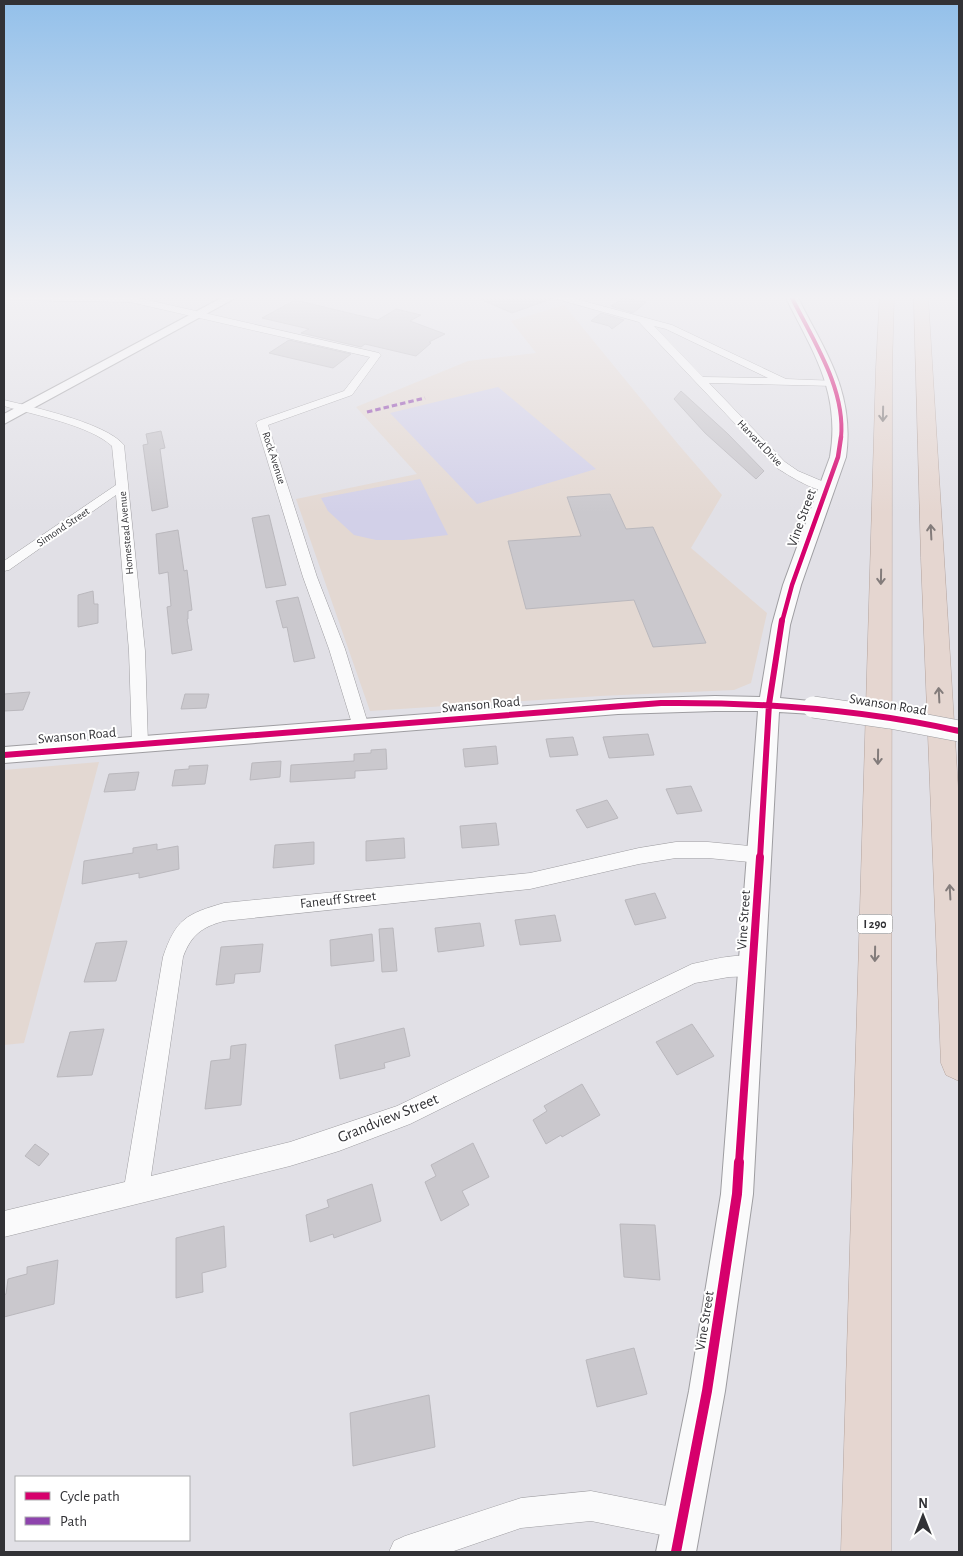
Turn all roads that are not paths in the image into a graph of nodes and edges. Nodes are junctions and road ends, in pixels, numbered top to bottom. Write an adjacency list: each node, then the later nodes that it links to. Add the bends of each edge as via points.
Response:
1 (98, 369): 12 (street)
2 (366, 369): 18 (street, Rock Avenue, via 348,393 262,423 310,577)
3 (689, 369): 8 (street, Harvard Drive)
4 (756, 369): 9 (street)
5 (827, 369): 10 (street, Vine Street)
6 (884, 369): 29 (highway, I 290, one-way to 29)
7 (924, 369): 24 (highway, one-way to 7)
8 (700, 380): 9 (street); 15 (street, Harvard Drive, via 781,465)
9 (784, 382): 10 (street)
10 (834, 383): 15 (street, Vine Street, via 841,440)
11 (4, 403): 12 (street, Homestead Avenue)
12 (25, 408): 13 (street); 14 (street, Homestead Avenue, via 84,427 117,442)
13 (4, 420)
14 (122, 486): 16 (street, Simond Street); 20 (street, Homestead Avenue, via 137,651)
15 (827, 488): 17 (street, Vine Street, via 786,604)
16 (4, 567)
17 (769, 704): 18 (street, Swanson Road, via 631,704); 19 (street, Swanson Road, bridge, via 873,715); 22 (street, Vine Street)
18 (362, 727): 20 (street, Swanson Road)
19 (959, 731)
20 (140, 744): 21 (street, Swanson Road)
21 (4, 755)
22 (760, 855): 23 (street, Vine Street); 25 (street, Faneuff Street, via 720,850 678,850 538,880 224,912 199,919 182,934 173,957)
23 (753, 966): 25 (street, Grandview Street, via 692,974 402,1116 290,1154); 27 (street, Vine Street, via 737,1194 707,1391)
24 (959, 1063)
25 (136, 1192): 26 (street, Grandview Street)
26 (4, 1224)
27 (679, 1538): 28 (street, via 591,1506 521,1513)
28 (405, 1552)
29 (866, 1552)

